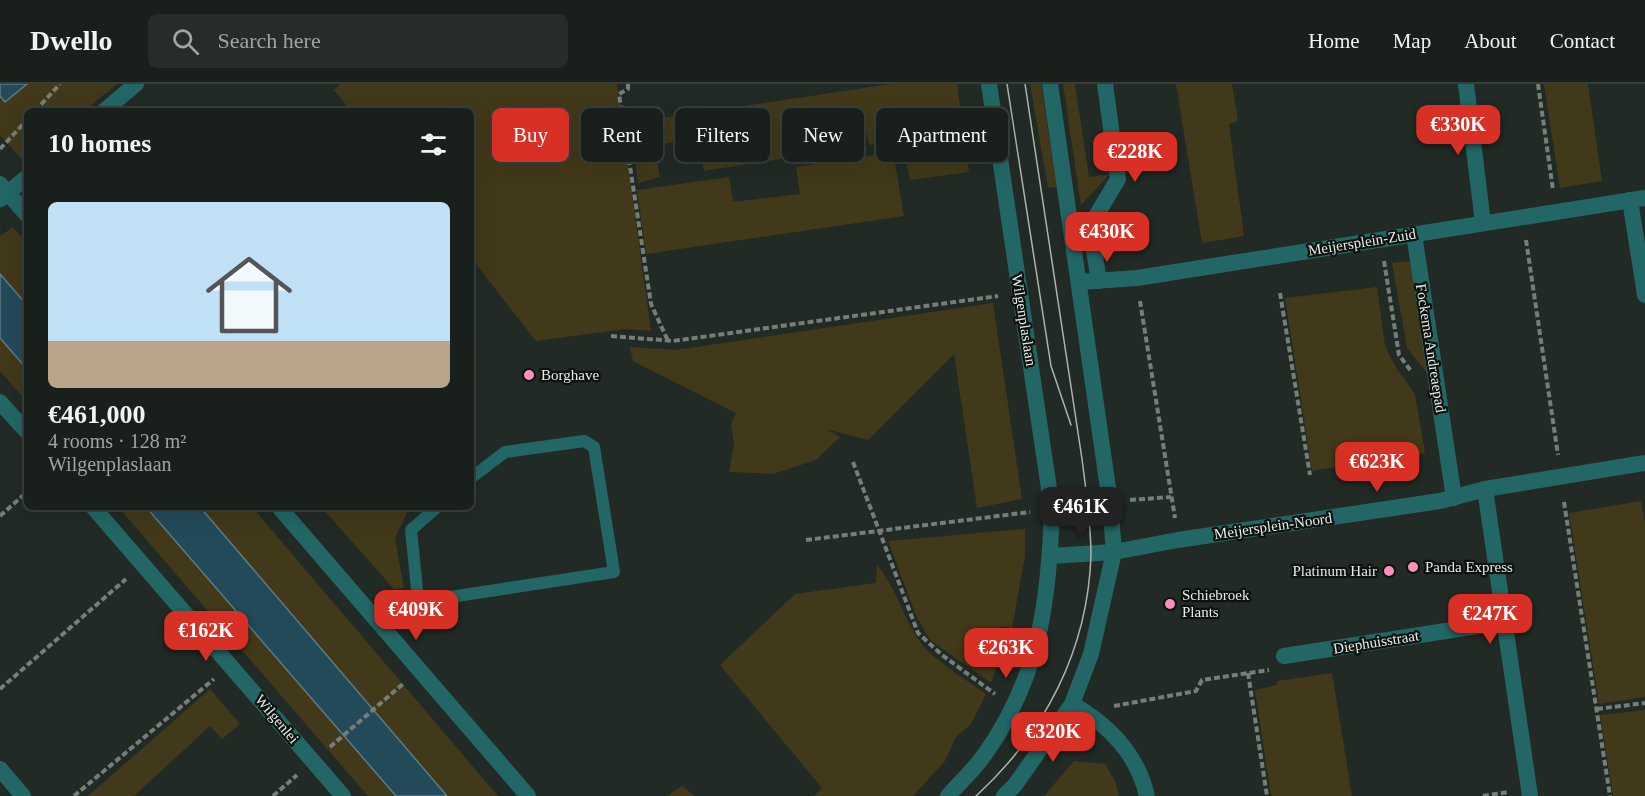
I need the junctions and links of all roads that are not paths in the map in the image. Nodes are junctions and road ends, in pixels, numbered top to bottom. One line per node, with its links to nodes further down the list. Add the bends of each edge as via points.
1 (136, 84): 6 (street)
2 (989, 84): 26 (street, Wilgenplaslaan, via 1052,509)
3 (1050, 84): 14 (street)
4 (1105, 84): 13 (street, via 1118,179 1090,226)
5 (1466, 84): 11 (street)
6 (108, 108)
7 (24, 179): 8 (street)
8 (3, 192): 10 (street)
9 (1637, 199): 11 (street, Meijersplein-Zuid); 15 (street)
10 (24, 212)
11 (1483, 223): 12 (street, Meijersplein-Zuid)
12 (1414, 234): 13 (street, Meijersplein-Zuid); 21 (street, Fockema Andreaepad)
13 (1099, 281): 14 (street, Meijersplein-Zuid)
14 (1079, 282): 25 (street)
15 (1645, 295)
16 (0, 402): 17 (street)
17 (24, 429)
18 (1645, 463): 20 (street, Meijersplein-Noord)
19 (474, 476): 27 (lane, via 505,452 584,441 594,447 614,572)
20 (1485, 489): 21 (street, Meijersplein-Noord); 28 (street)
21 (1454, 498): 25 (street, Meijersplein-Noord)
22 (96, 510): 33 (street, Wilgenlei)
23 (282, 510): 29 (street)
24 (434, 510): 27 (lane, via 411,530)
25 (1114, 552): 26 (street); 31 (street, via 1091,654)
26 (1050, 556): 36 (street, Wilgenplaslaan, via 1038,644 1012,707 985,755)
27 (418, 599): 29 (lane)
28 (1504, 622): 30 (street, Diephuisstraat); 39 (street)
29 (385, 629): 35 (street)
30 (1284, 656)
31 (1072, 704): 37 (street); 38 (street, via 1096,718 1121,741 1140,770)
32 (0, 769): 34 (street)
33 (340, 795)
34 (23, 796)
35 (528, 796)
36 (948, 796)
37 (1004, 796)
38 (1147, 796)
39 (1530, 796)

